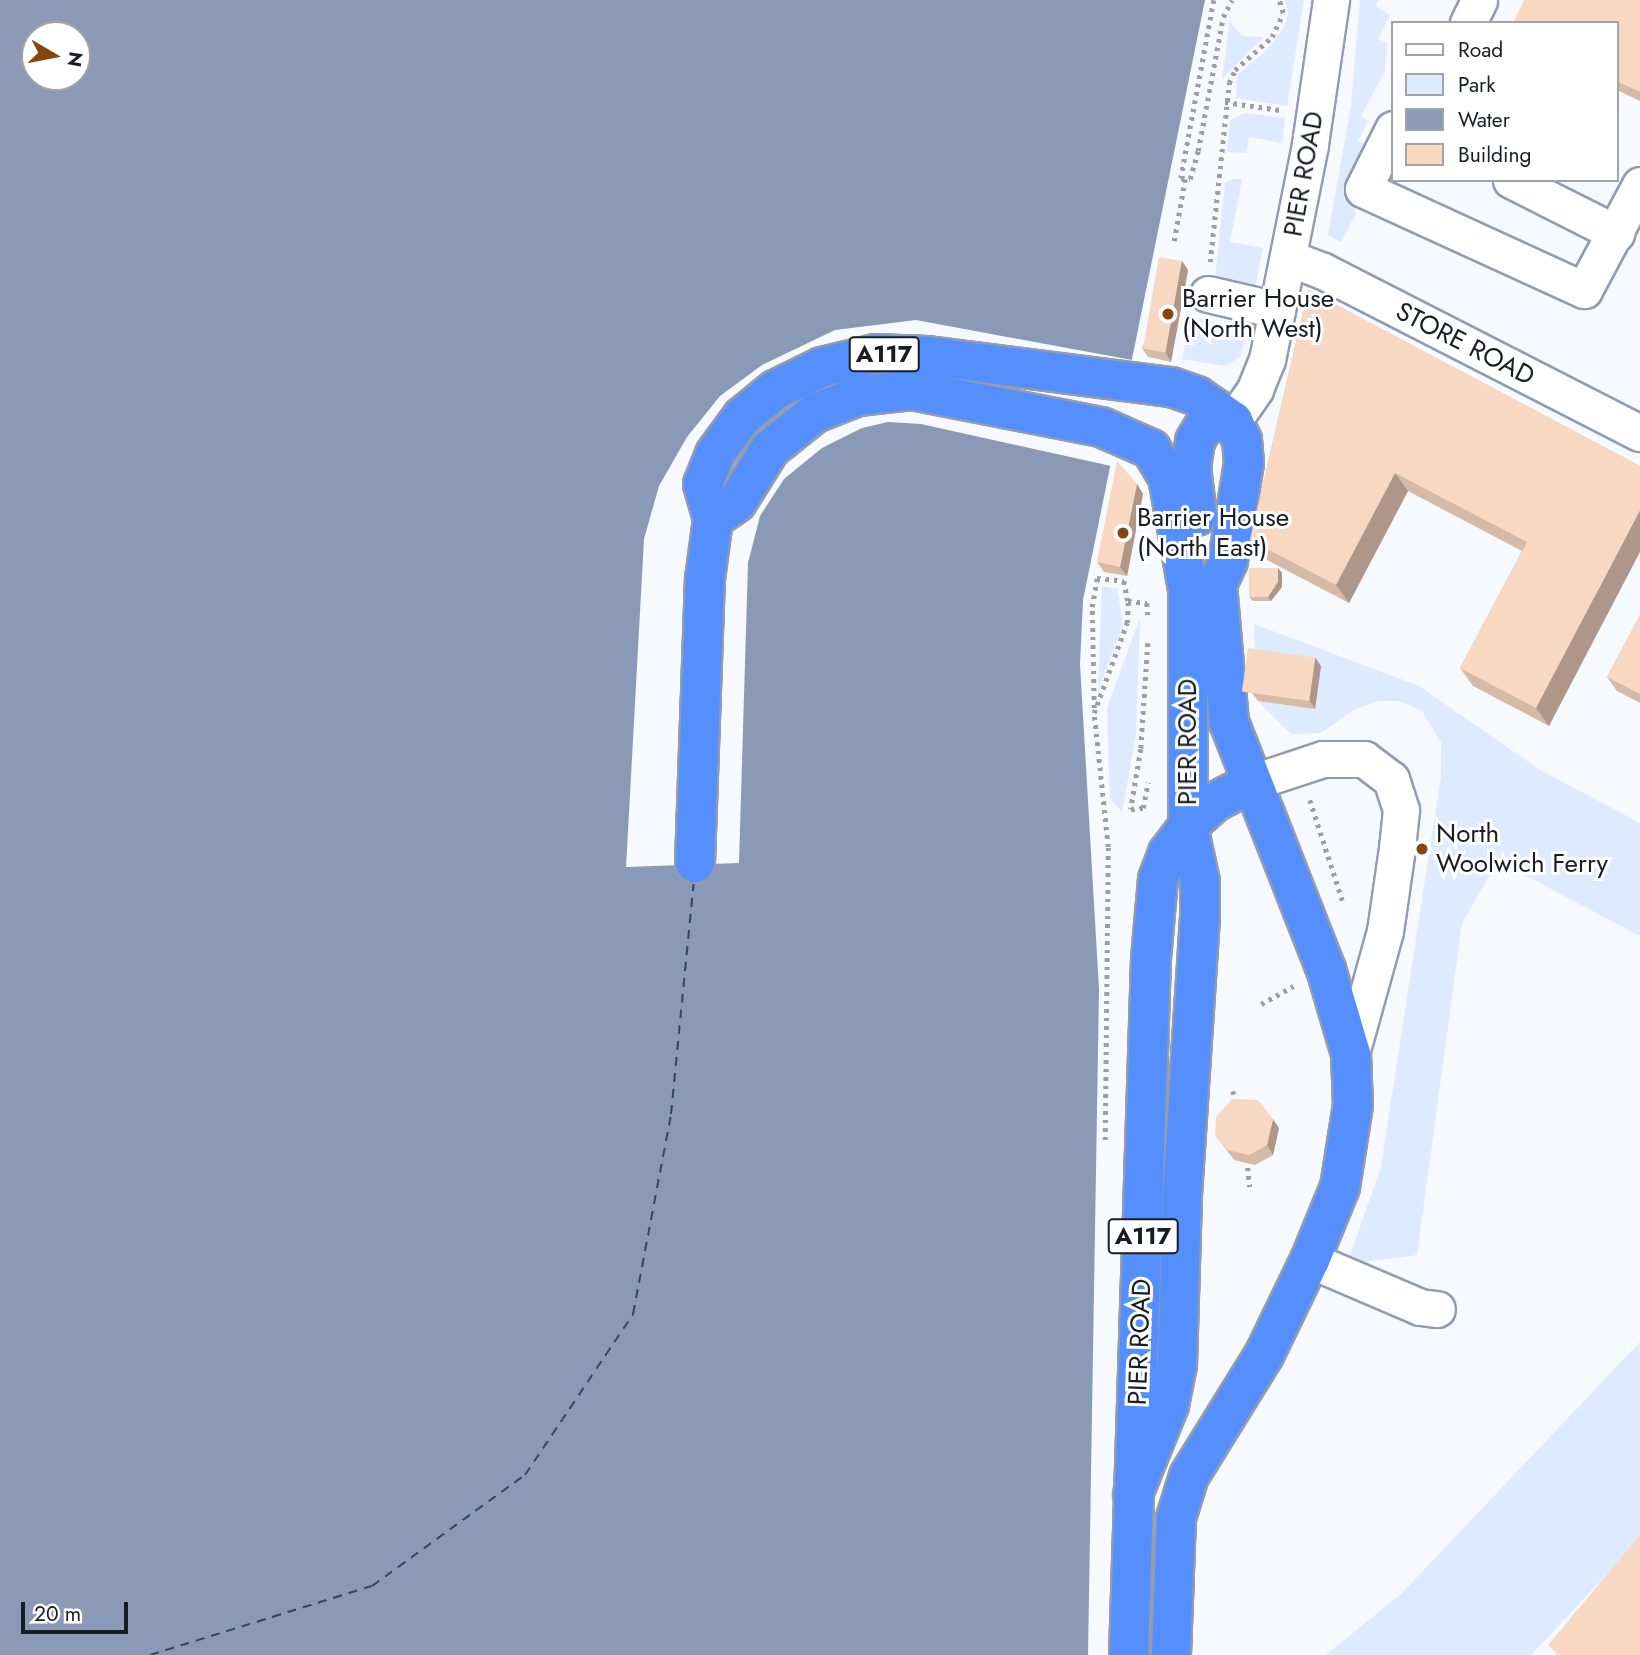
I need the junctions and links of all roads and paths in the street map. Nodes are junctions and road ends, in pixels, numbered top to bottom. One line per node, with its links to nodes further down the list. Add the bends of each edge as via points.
1 (1214, 0): 10 (path, via 1184,150 1181,178)
2 (1232, 0): 10 (path, via 1223,17 1198,151 1189,179)
3 (1279, 0): 7 (path, via 1279,25 1235,70)
4 (1331, 0): 15 (street, PIER ROAD)
5 (1479, 0): 6 (street)
6 (1469, 21)
7 (1225, 102): 8 (path); 16 (path)
8 (1292, 112)
9 (1392, 131): 13 (street, via 1363,189 1584,290)
10 (1185, 179): 14 (path)
11 (1515, 182): 13 (street)
12 (1640, 185): 13 (street)
13 (1616, 233)
14 (1174, 242)
15 (1289, 258): 17 (street, PIER ROAD); 19 (street, STORE ROAD, via 1323,271)
16 (1209, 294): 17 (street)
17 (1278, 310): 18 (street, PIER ROAD, via 1259,379)
18 (1233, 421): 20 (highway, A117, via 1197,396 1155,384 875,354 822,367 775,390 742,417 715,454 703,484); 21 (highway, PIER ROAD, via 1242,440 1244,463 1228,561); 21 (highway, via 1206,423 1195,441 1191,467 1205,559)
19 (1640, 433)
20 (713, 519): 28 (highway, PIER ROAD / A117, via 737,502 770,449 815,413 858,396 912,390 1101,427 1143,444 1168,477 1188,589); 29 (highway, A117, via 704,592)
21 (1217, 586): 24 (highway, PIER ROAD, via 1229,722)
22 (1128, 601): 23 (path, via 1128,624); 23 (path, via 1124,581 1097,578 1092,607); 27 (path, via 1147,603 1141,749 1131,809)
23 (1094, 713): 26 (path)
24 (1250, 783): 28 (highway, via 1216,802); 33 (highway, PIER ROAD, via 1304,907); 33 (street, via 1323,759 1364,759 1391,779 1401,810 1397,848 1385,930)
25 (1308, 792): 30 (path)
26 (1100, 801)
27 (1143, 808)
28 (1188, 826): 40 (highway, PIER ROAD / A117, via 1158,877 1151,959)
29 (695, 863)
30 (1347, 914)
31 (1295, 985): 32 (path)
32 (1261, 1004)
33 (1351, 1054): 38 (highway, PIER ROAD, via 1348,1157)
34 (1233, 1091): 35 (path)
35 (1238, 1108)
36 (1254, 1161): 37 (path, via 1239,1158 1248,1160)
37 (1250, 1187)
38 (1310, 1261): 39 (street, via 1420,1307); 41 (highway, PIER ROAD, via 1264,1355 1189,1476 1176,1518)
39 (1437, 1308)
40 (1129, 1655)
41 (1171, 1655)

